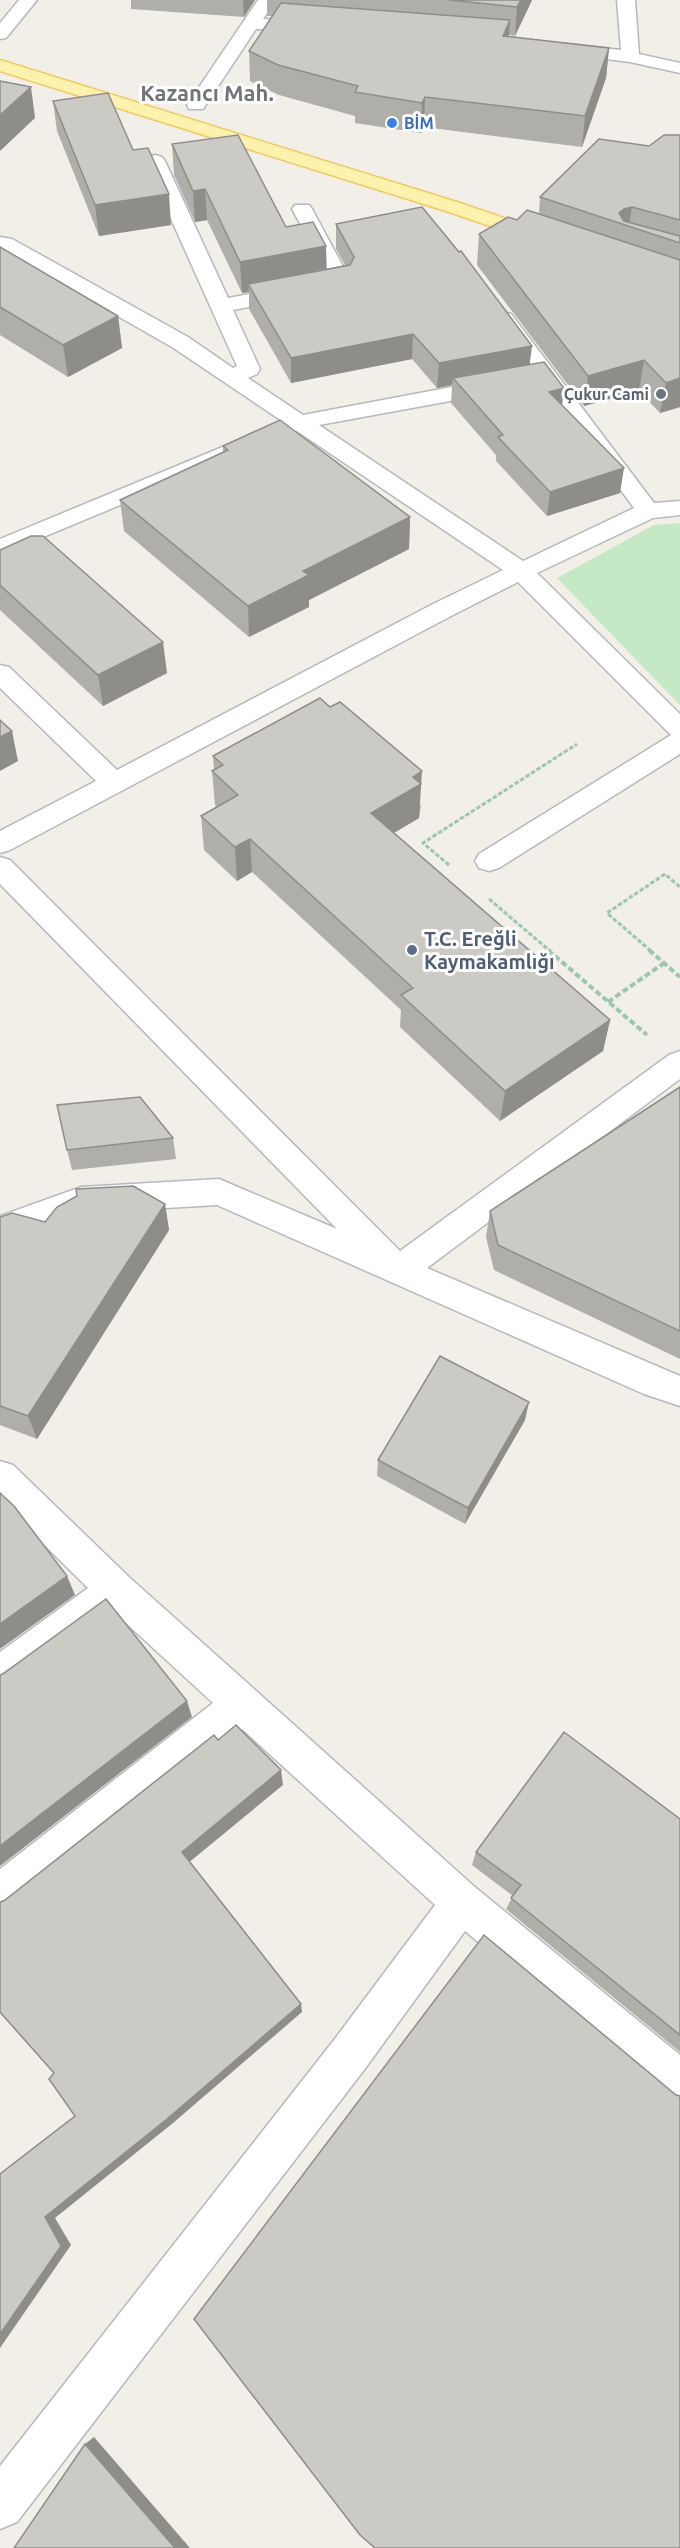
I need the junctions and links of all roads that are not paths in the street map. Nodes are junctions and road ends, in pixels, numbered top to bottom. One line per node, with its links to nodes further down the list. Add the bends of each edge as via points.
1 (28, 0): 6 (street)
2 (267, 0): 4 (street)
3 (626, 0): 8 (street)
4 (251, 23): 5 (street); 12 (street)
5 (332, 28)
6 (4, 40)
7 (550, 47): 8 (street)
8 (630, 57): 10 (street)
9 (0, 65): 19 (main road)
10 (680, 68)
11 (174, 98): 12 (main road)
12 (196, 105): 13 (main road)
13 (218, 112)
14 (353, 156): 17 (main road)
15 (155, 161): 21 (street)
16 (302, 209): 21 (street, via 342,283)
17 (544, 218)
18 (0, 243): 23 (street, via 180,342)
19 (561, 244)
20 (490, 300): 22 (street)
21 (220, 306): 23 (street, via 249,369)
22 (548, 376): 24 (street); 28 (street)
23 (231, 377): 24 (street)
24 (299, 422): 25 (street); 30 (street)
25 (267, 435)
26 (245, 444): 29 (street)
27 (680, 508): 28 (street)
28 (648, 511): 30 (street)
29 (0, 548)
30 (521, 571): 32 (street); 34 (street)
31 (0, 674): 34 (street)
32 (680, 729)
33 (680, 742): 36 (street)
34 (114, 783): 35 (street)
35 (0, 843)
36 (489, 861)
37 (0, 867): 40 (street)
38 (680, 1063): 40 (street)
39 (0, 1230): 40 (street, via 81,1200 219,1192)
40 (399, 1270): 41 (street)
41 (680, 1391)
42 (0, 1477): 43 (street)
43 (116, 1590): 44 (street); 45 (street)
44 (0, 1675)
45 (243, 1704): 46 (street); 47 (street)
46 (0, 1896)
47 (462, 1902): 48 (street); 49 (street, via 349,2055)
48 (680, 2083)
49 (0, 2505)

